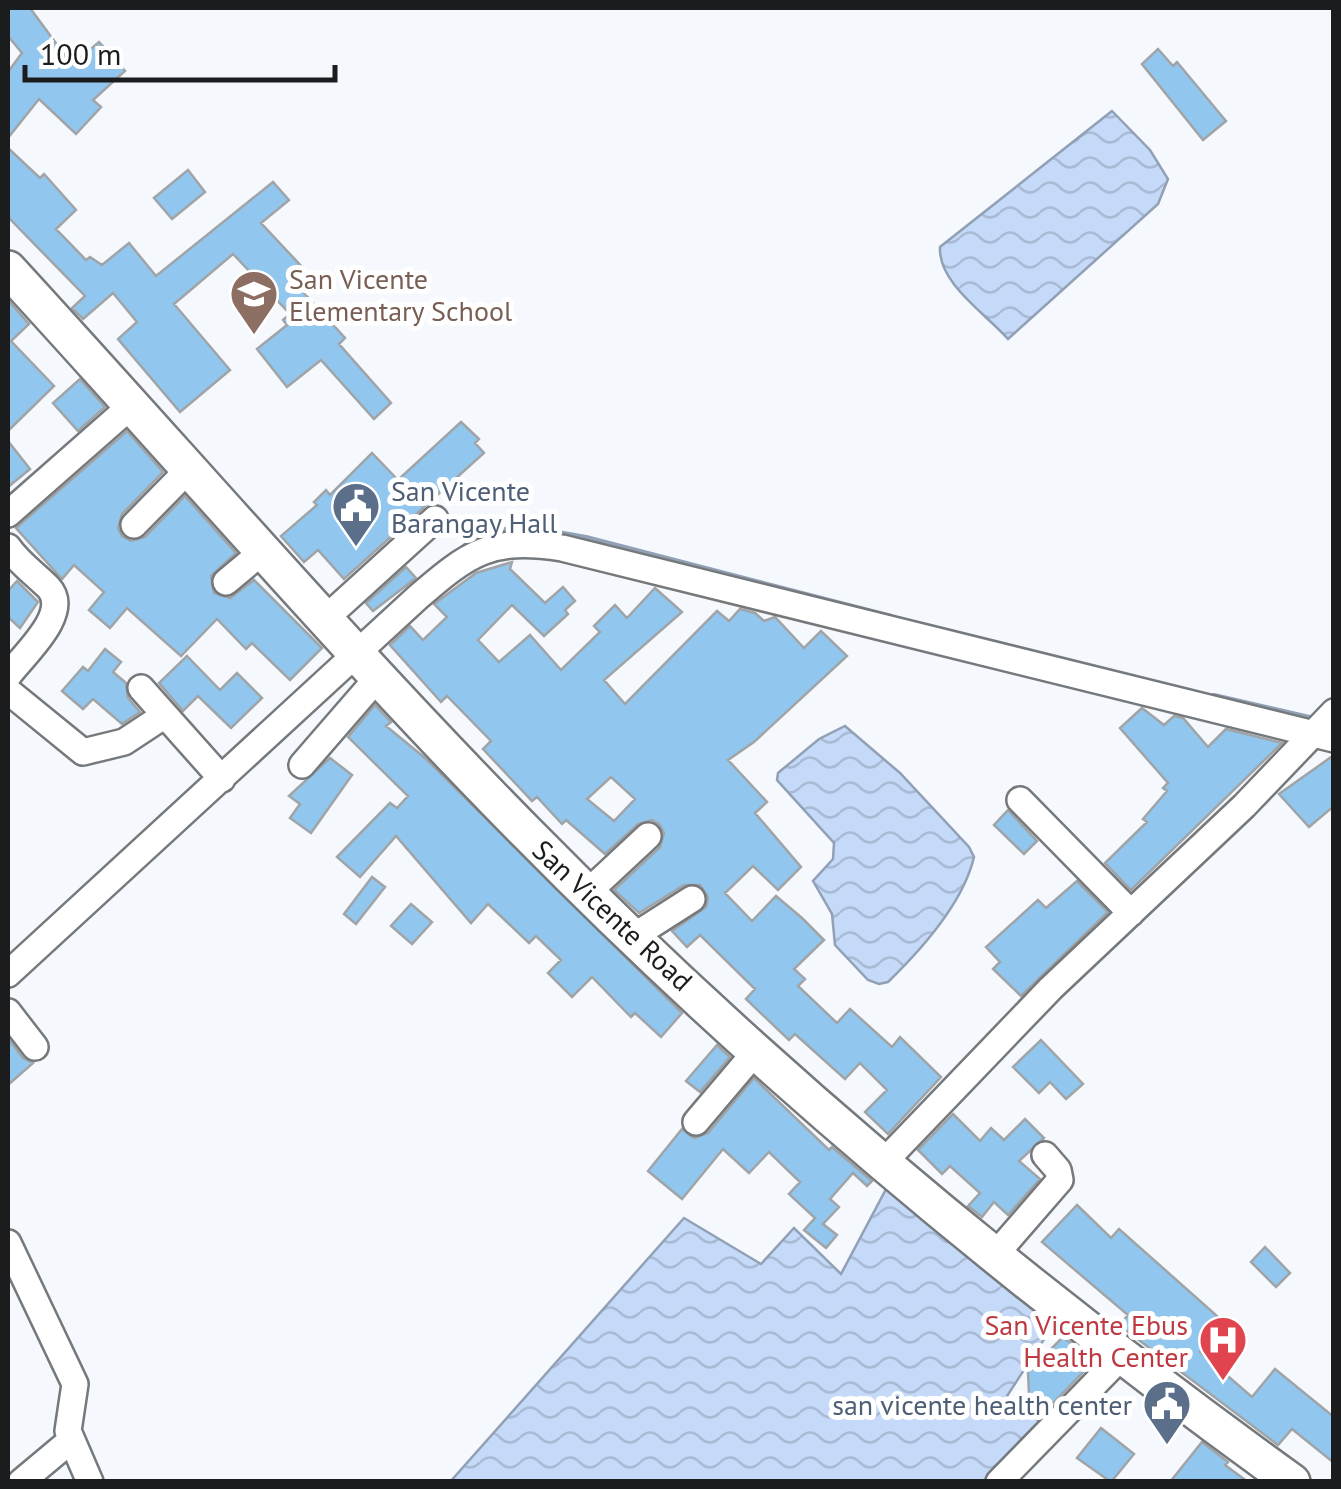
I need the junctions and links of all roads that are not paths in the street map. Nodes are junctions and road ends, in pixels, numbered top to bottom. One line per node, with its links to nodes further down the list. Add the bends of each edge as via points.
1 (8, 269): 2 (street, San Vicente Road)
2 (132, 405): 3 (street, San Vicente Road); 4 (street)
3 (189, 469): 6 (street); 8 (street, San Vicente Road)
4 (8, 514)
5 (435, 519): 10 (street)
6 (134, 525)
7 (8, 547): 11 (street, via 54,596 53,617)
8 (263, 550): 9 (street); 10 (street, San Vicente Road)
9 (226, 582)
10 (326, 618): 12 (street, San Vicente Road)
11 (18, 643): 13 (street)
12 (370, 664): 18 (street, via 464,558 492,546 536,544); 19 (street); 20 (street); 23 (street, San Vicente Road)
13 (8, 676)
14 (141, 688): 17 (street)
15 (8, 691): 17 (street, via 83,752 124,742)
16 (1334, 712): 18 (street)
17 (165, 715): 20 (street)
18 (1325, 737): 25 (street)
19 (302, 765)
20 (222, 779): 27 (street)
21 (1020, 800): 25 (street)
22 (648, 836): 23 (street)
23 (588, 892): 26 (street, San Vicente Road)
24 (692, 899): 26 (street)
25 (1130, 912): 33 (street)
26 (634, 936): 30 (street, San Vicente Road)
27 (8, 974)
28 (8, 1012): 29 (street)
29 (35, 1047)
30 (757, 1050): 31 (street); 33 (street, San Vicente Road)
31 (696, 1122)
32 (1044, 1154): 35 (street, via 1060,1180)
33 (882, 1164): 35 (street, San Vicente Road)
34 (8, 1243): 37 (street, via 75,1384)
35 (995, 1255): 36 (street, San Vicente Road)
36 (1120, 1358): 40 (street); 41 (street, San Vicente Road)
37 (70, 1440): 38 (street); 39 (street)
38 (21, 1482)
39 (90, 1482)
40 (1000, 1482)
41 (1292, 1482)

